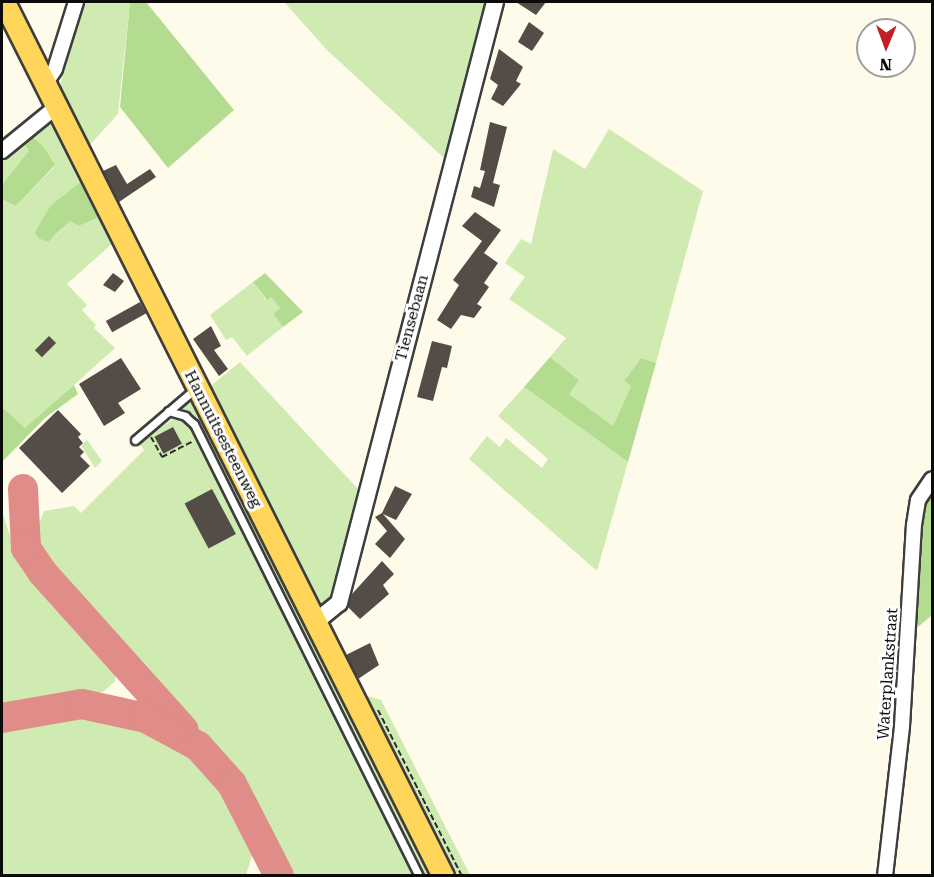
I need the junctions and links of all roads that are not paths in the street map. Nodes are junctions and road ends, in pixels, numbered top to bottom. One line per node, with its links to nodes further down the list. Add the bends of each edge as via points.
1 (4, 2): 4 (main road, Hannuitsesteenweg)
2 (76, 2): 4 (street, via 55,69)
3 (495, 2): 11 (street, Tiensebaan, via 339,603)
4 (45, 84): 5 (main road, Hannuitsesteenweg)
5 (56, 106): 6 (street); 7 (main road, Hannuitsesteenweg)
6 (2, 152)
7 (197, 387): 8 (lane); 11 (main road, Hannuitsesteenweg)
8 (168, 411): 9 (lane); 12 (lane, via 184,416 200,437)
9 (135, 440)
10 (933, 478): 14 (street, Waterplankstraat, via 918,501 914,525 902,726)
11 (314, 623): 13 (main road, Hannuitsesteenweg)
12 (419, 876)
13 (443, 876)
14 (885, 876)

